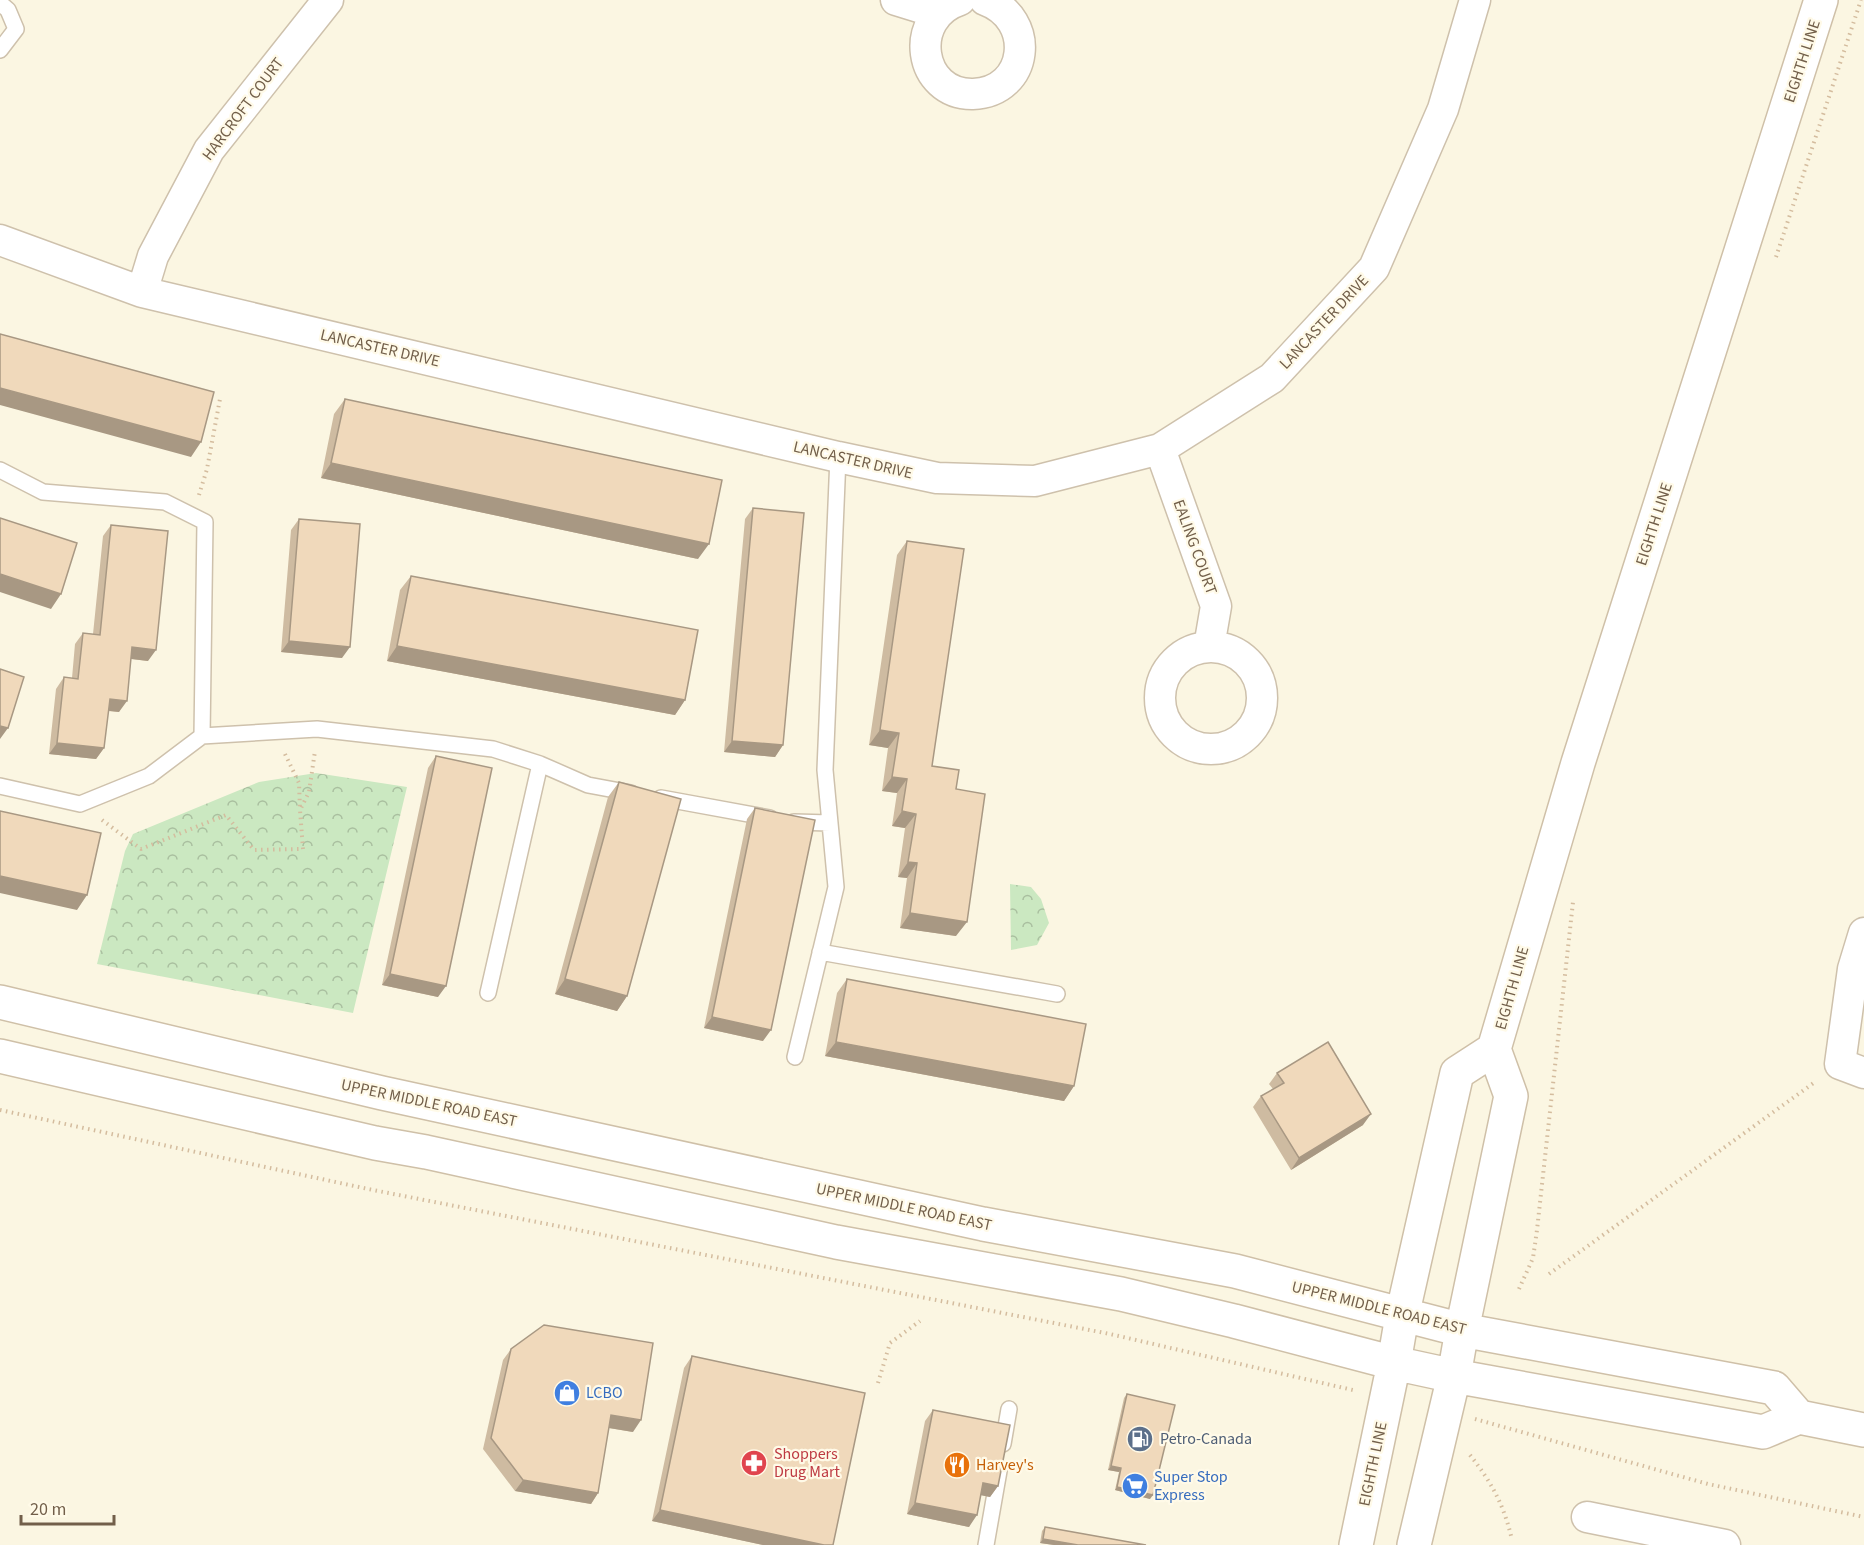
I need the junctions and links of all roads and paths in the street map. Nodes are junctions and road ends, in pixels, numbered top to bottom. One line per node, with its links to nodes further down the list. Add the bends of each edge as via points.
1 (328, 0): 12 (street, HARCROFT COURT, via 209,150 153,256)
2 (896, 0): 8 (street)
3 (985, 0): 8 (street, via 1009,15 1021,45 1011,75 985,93 954,91 932,71 925,56 929,26)
4 (1475, 0): 14 (street, LANCASTER DRIVE, via 1443,109 1374,268 1272,378)
5 (1821, 0): 33 (main road, EIGHTH LINE, via 1578,763)
6 (1862, 0): 11 (path)
7 (0, 3): 9 (lane, via 8,10 16,29)
8 (949, 6)
9 (0, 50)
10 (0, 240): 12 (street, LANCASTER DRIVE)
11 (1775, 260)
12 (142, 292): 15 (street, LANCASTER DRIVE)
13 (220, 399): 17 (path, via 207,469)
14 (1160, 449): 15 (street, LANCASTER DRIVE, via 1035,481 937,478); 18 (street, EALING COURT, via 1216,606)
15 (838, 457): 26 (lane, via 825,770)
16 (0, 470): 17 (lane, via 43,492 165,502)
17 (192, 516): 21 (lane, via 205,522)
18 (1209, 647)
19 (317, 729): 20 (lane); 22 (lane, via 493,748); 25 (path, via 309,792)
20 (274, 732): 21 (lane); 25 (path, via 299,783)
21 (202, 736): 24 (lane, via 149,776)
22 (540, 764): 26 (lane, via 588,785 795,822); 30 (lane)
23 (0, 786): 24 (lane)
24 (80, 804): 25 (path, via 141,849 226,815 254,850 303,849)
25 (300, 810)
26 (830, 823): 29 (lane, via 836,887)
27 (1573, 899): 39 (path, via 1537,1230 1533,1258)
28 (1864, 933): 36 (street, via 1853,969)
29 (820, 952): 31 (lane); 35 (lane)
30 (488, 993)
31 (1057, 994)
32 (0, 1002): 40 (main road, UPPER MIDDLE ROAD EAST, via 382,1093 960,1219 1235,1271)
33 (1494, 1049): 40 (main road, EIGHTH LINE, via 1457,1073); 42 (main road, EIGHTH LINE, via 1511,1096)
34 (0, 1056): 43 (main road, via 375,1143 836,1242 1121,1294)
35 (795, 1057)
36 (1852, 1068): 38 (path)
37 (0, 1110): 46 (path, via 368,1188 1110,1334)
38 (1549, 1274)
39 (1520, 1289)
40 (1402, 1316): 42 (main road, UPPER MIDDLE ROAD EAST); 43 (main road, EIGHTH LINE)
41 (920, 1321): 45 (path, via 890,1343)
42 (1462, 1330): 44 (main road, EIGHTH LINE); 49 (main road, UPPER MIDDLE ROAD EAST, via 1774,1389)
43 (1394, 1363): 44 (main road); 46 (main road, EIGHTH LINE)
44 (1454, 1376): 48 (main road, EIGHTH LINE); 49 (main road, via 1763,1432)
45 (878, 1383)
46 (1387, 1398): 56 (main road, EIGHTH LINE)
47 (1009, 1409): 55 (lane)
48 (1446, 1412): 53 (path, via 1708,1484); 57 (main road, EIGHTH LINE)
49 (1799, 1417): 50 (main road)
50 (1864, 1430)
51 (1470, 1455): 54 (path, via 1498,1496)
52 (1587, 1517): 58 (street)
53 (1864, 1517)
54 (1512, 1540)
55 (986, 1545)
56 (1356, 1545)
57 (1414, 1545)
58 (1725, 1545)

